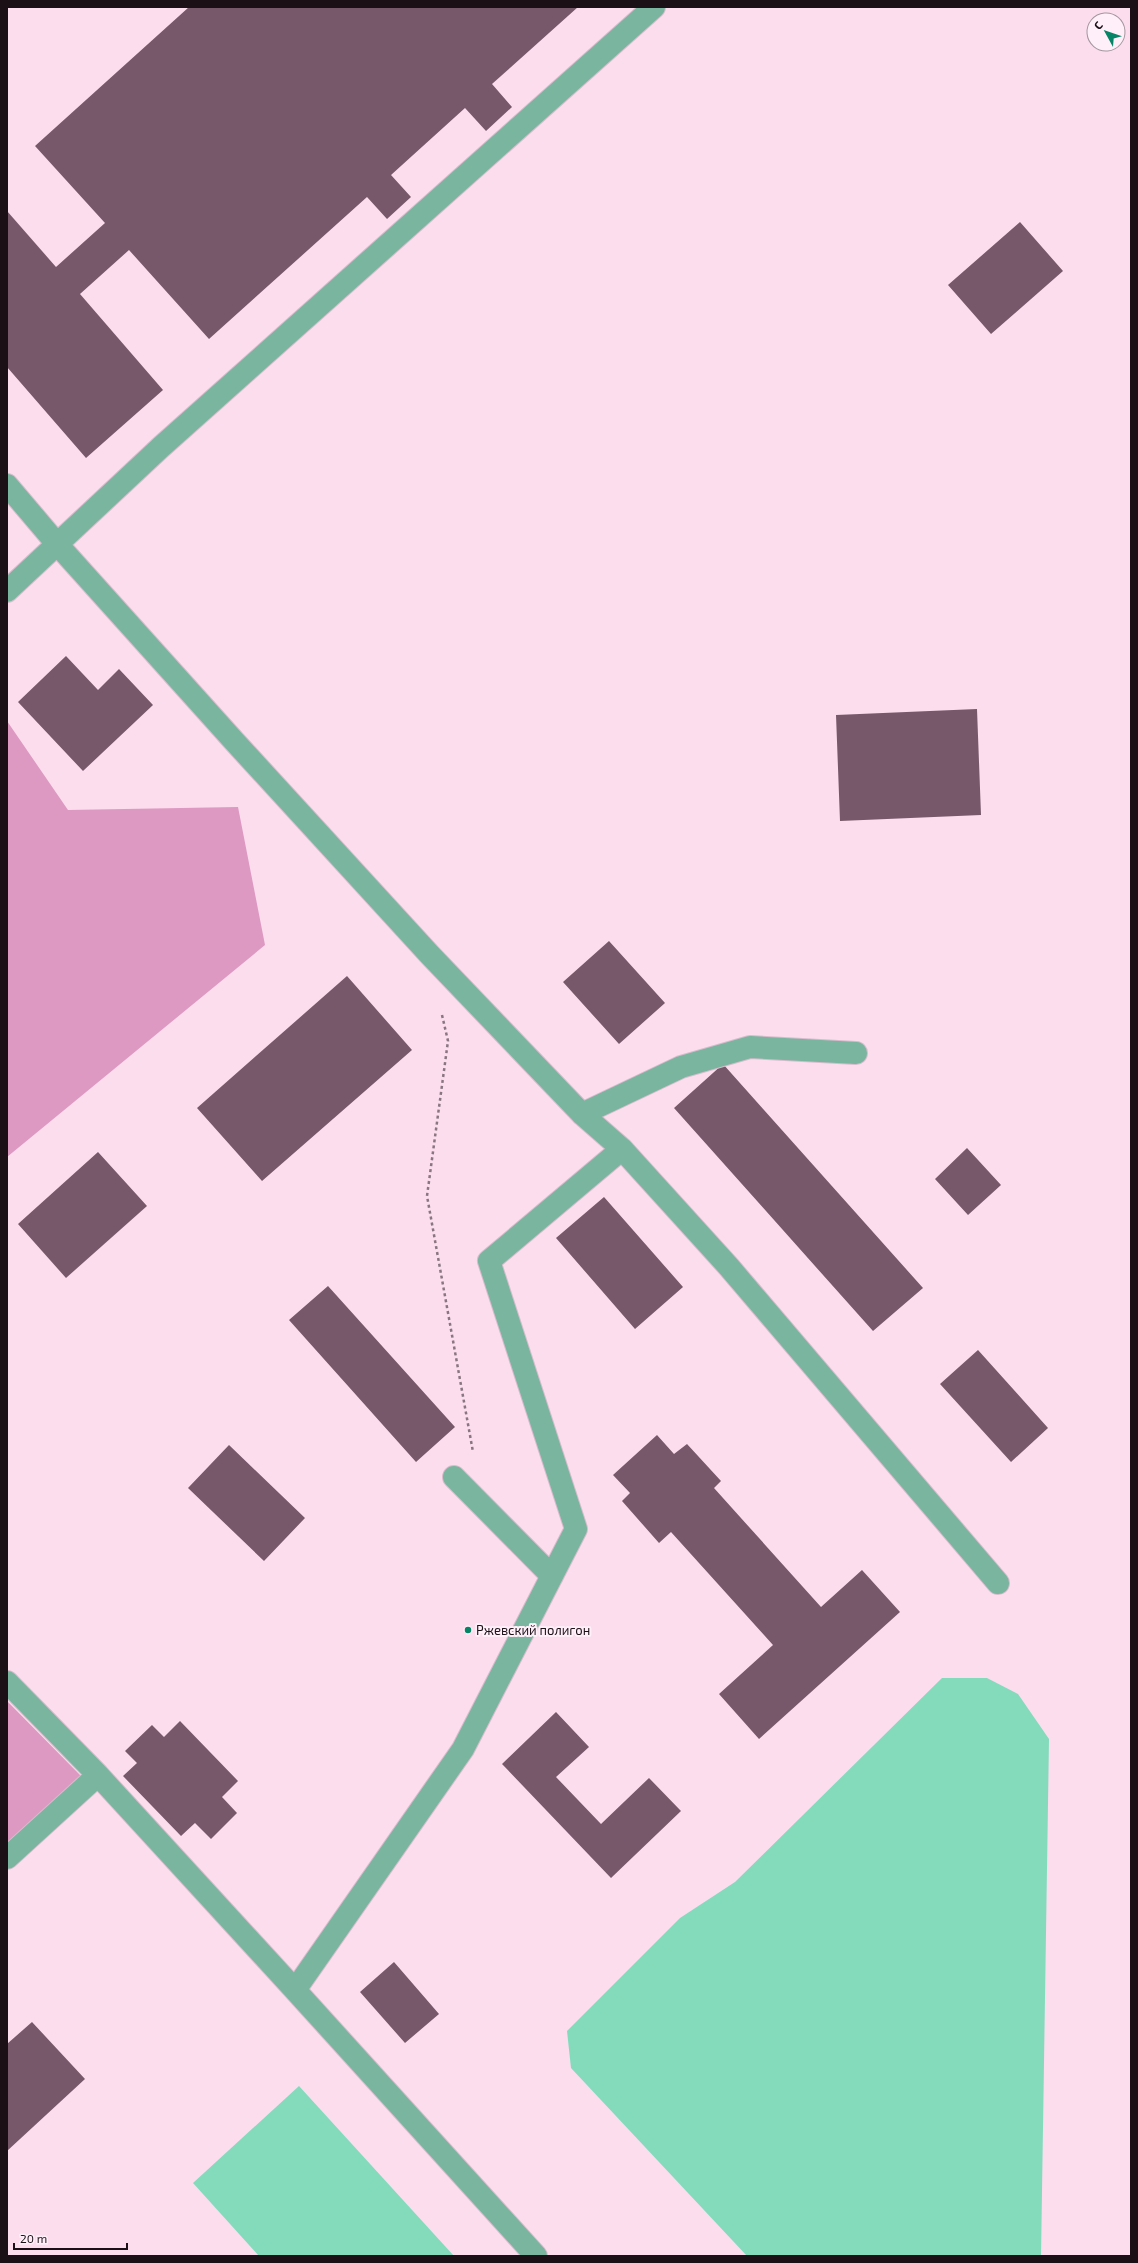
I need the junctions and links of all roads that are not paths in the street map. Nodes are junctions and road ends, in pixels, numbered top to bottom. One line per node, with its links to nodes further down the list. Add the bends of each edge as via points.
1 (654, 7): 3 (lane, via 161,447)
2 (7, 485): 3 (lane)
3 (57, 544): 4 (lane); 6 (lane, via 430,955)
4 (7, 591)
5 (856, 1053): 6 (lane, via 750,1047 681,1067)
6 (582, 1114): 7 (lane)
7 (622, 1149): 9 (lane, via 489,1261 576,1529); 10 (lane, via 729,1267)
8 (454, 1477): 9 (lane)
9 (552, 1576): 14 (lane, via 463,1749)
10 (998, 1583)
11 (7, 1682): 12 (lane)
12 (98, 1775): 13 (lane); 14 (lane)
13 (7, 1858)
14 (295, 1990): 15 (lane)
15 (536, 2256)

